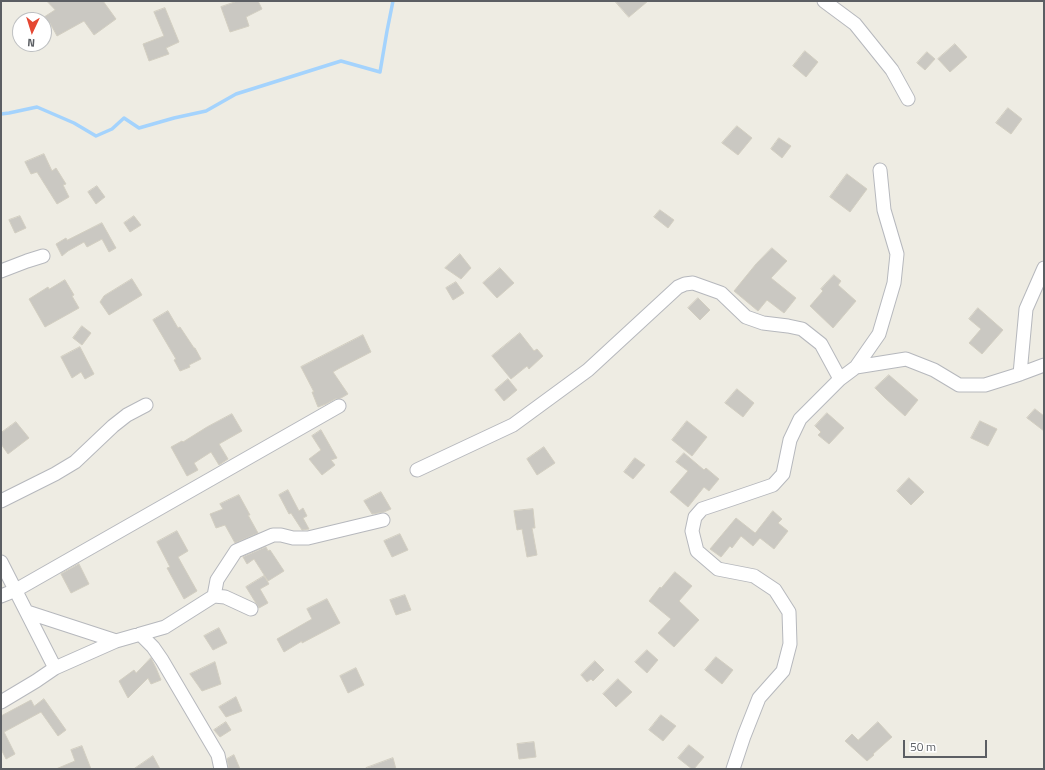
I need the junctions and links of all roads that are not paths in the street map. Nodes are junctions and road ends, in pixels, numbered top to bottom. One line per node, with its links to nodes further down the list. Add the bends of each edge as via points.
1 (824, 1): 2 (street, via 855,24 892,70)
2 (908, 99)
3 (880, 170): 8 (street, via 884,210 897,254 894,283 879,334)
4 (43, 256): 6 (street)
5 (1044, 268): 9 (street, via 1026,309)
6 (1, 271)
7 (1044, 365): 9 (street)
8 (856, 367): 9 (street, via 906,359 934,370 958,385 985,386); 10 (street)
9 (1020, 374)
10 (840, 379): 13 (street, via 821,344 802,329 763,324 746,317 721,293 693,283 685,284 678,287 588,370 513,425); 27 (street, via 800,419 790,440 783,474 774,485 702,509 695,517 692,531 697,551 718,569 754,576 770,586 789,612 790,644 783,671 759,698)
11 (146, 405): 14 (street, via 113,426 75,462)
12 (340, 406): 17 (street)
13 (417, 470)
14 (1, 501)
15 (383, 520): 19 (street, via 308,538 273,535 236,551 217,580)
16 (1, 562): 17 (street)
17 (16, 590): 18 (street); 21 (street)
18 (1, 596)
19 (214, 596): 20 (street, via 225,597); 22 (street, via 165,627)
20 (251, 609)
21 (27, 612): 23 (street); 24 (street)
22 (140, 634): 23 (street); 26 (street, via 162,660 218,755)
23 (116, 641): 24 (street)
24 (55, 668): 25 (street)
25 (1, 702)
26 (222, 769)
27 (733, 769)

